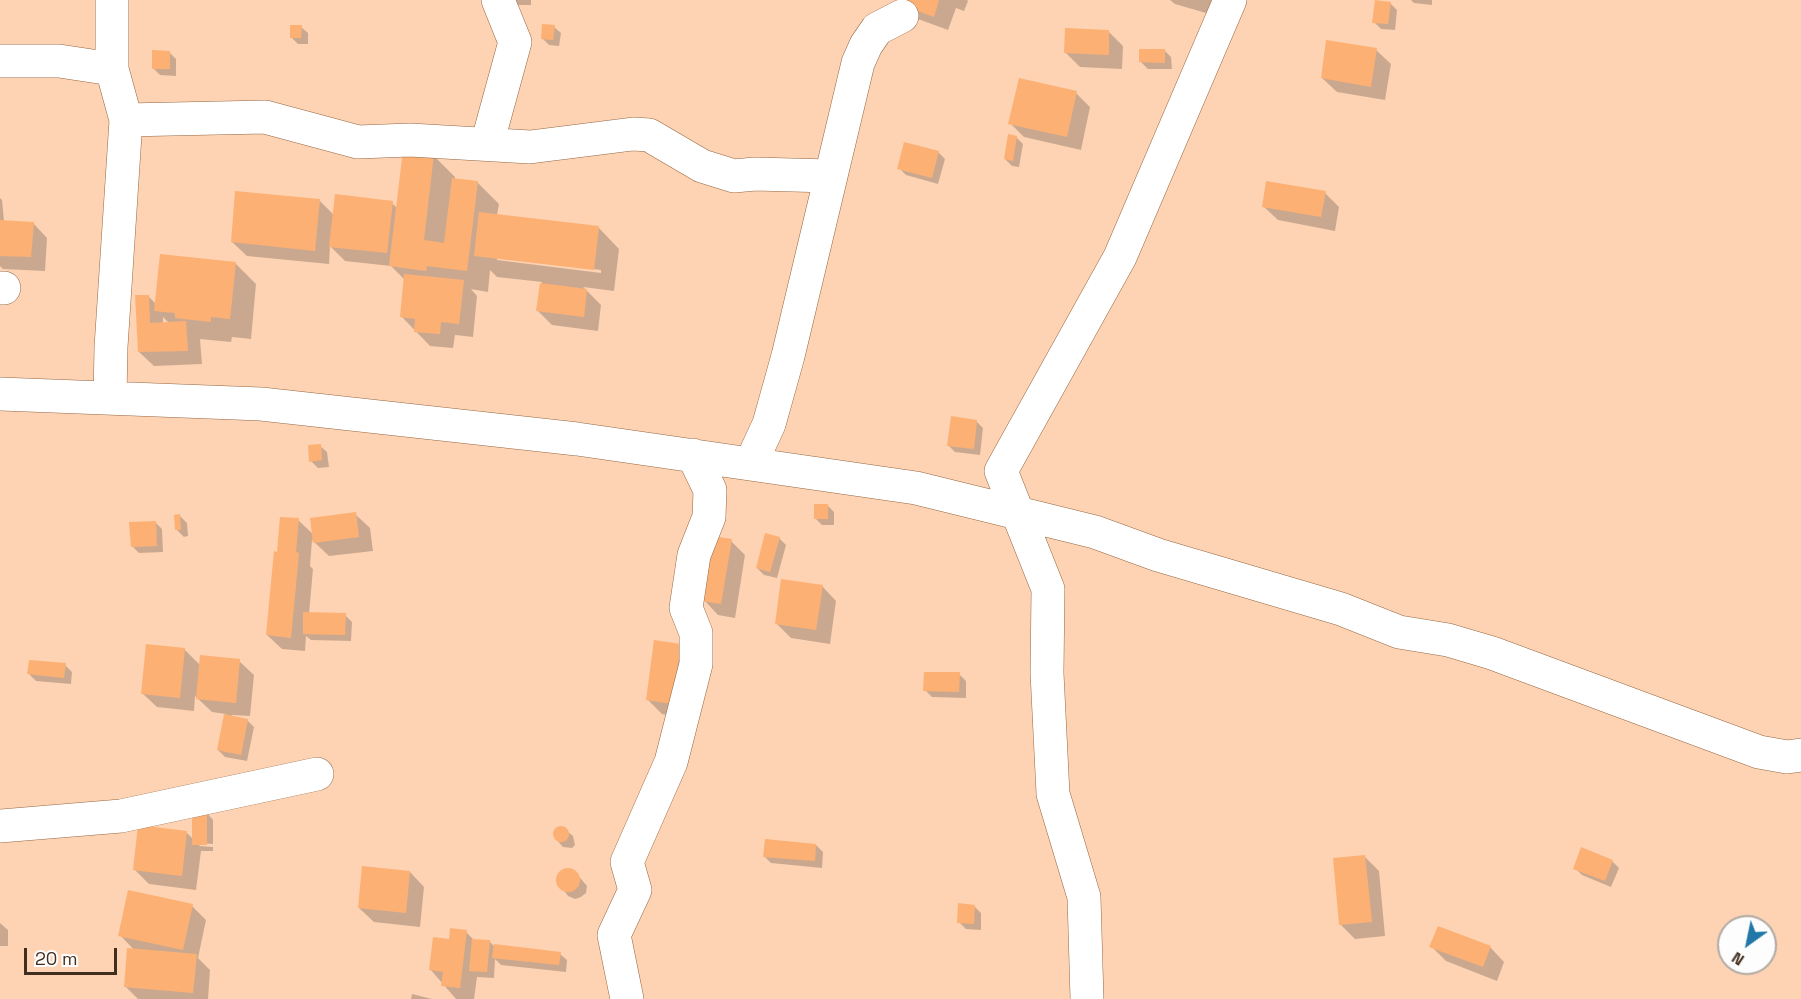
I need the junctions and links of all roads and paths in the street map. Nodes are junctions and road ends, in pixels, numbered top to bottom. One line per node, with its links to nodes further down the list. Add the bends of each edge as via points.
1 (112, 0): 6 (street)
2 (498, 0): 8 (street, via 514,42)
3 (1230, 0): 14 (street, via 1119,258 1001,471)
4 (902, 16): 9 (street, via 877,29 866,45)
5 (0, 61): 6 (street, via 59,61)
6 (112, 69): 7 (street)
7 (126, 120): 8 (street, via 265,117 358,142); 11 (street)
8 (488, 144): 9 (street, via 530,147 649,135 702,166 734,176)
9 (830, 176): 13 (street, via 788,356 769,424)
10 (0, 394): 11 (street)
11 (110, 397): 12 (street, via 261,404)
12 (693, 455): 13 (street); 18 (street, via 710,490 709,517 694,555 686,608 696,633 696,664 671,762 627,862 635,890 614,936)
13 (751, 463): 14 (street, via 916,488)
14 (1019, 512): 15 (street, via 1341,609 1399,632 1492,653 1759,752); 19 (street, via 1048,589 1047,673 1053,794 1084,897)
15 (1801, 755)
16 (317, 774): 17 (street, via 121,816)
17 (0, 826)
18 (627, 999)
19 (1087, 999)

